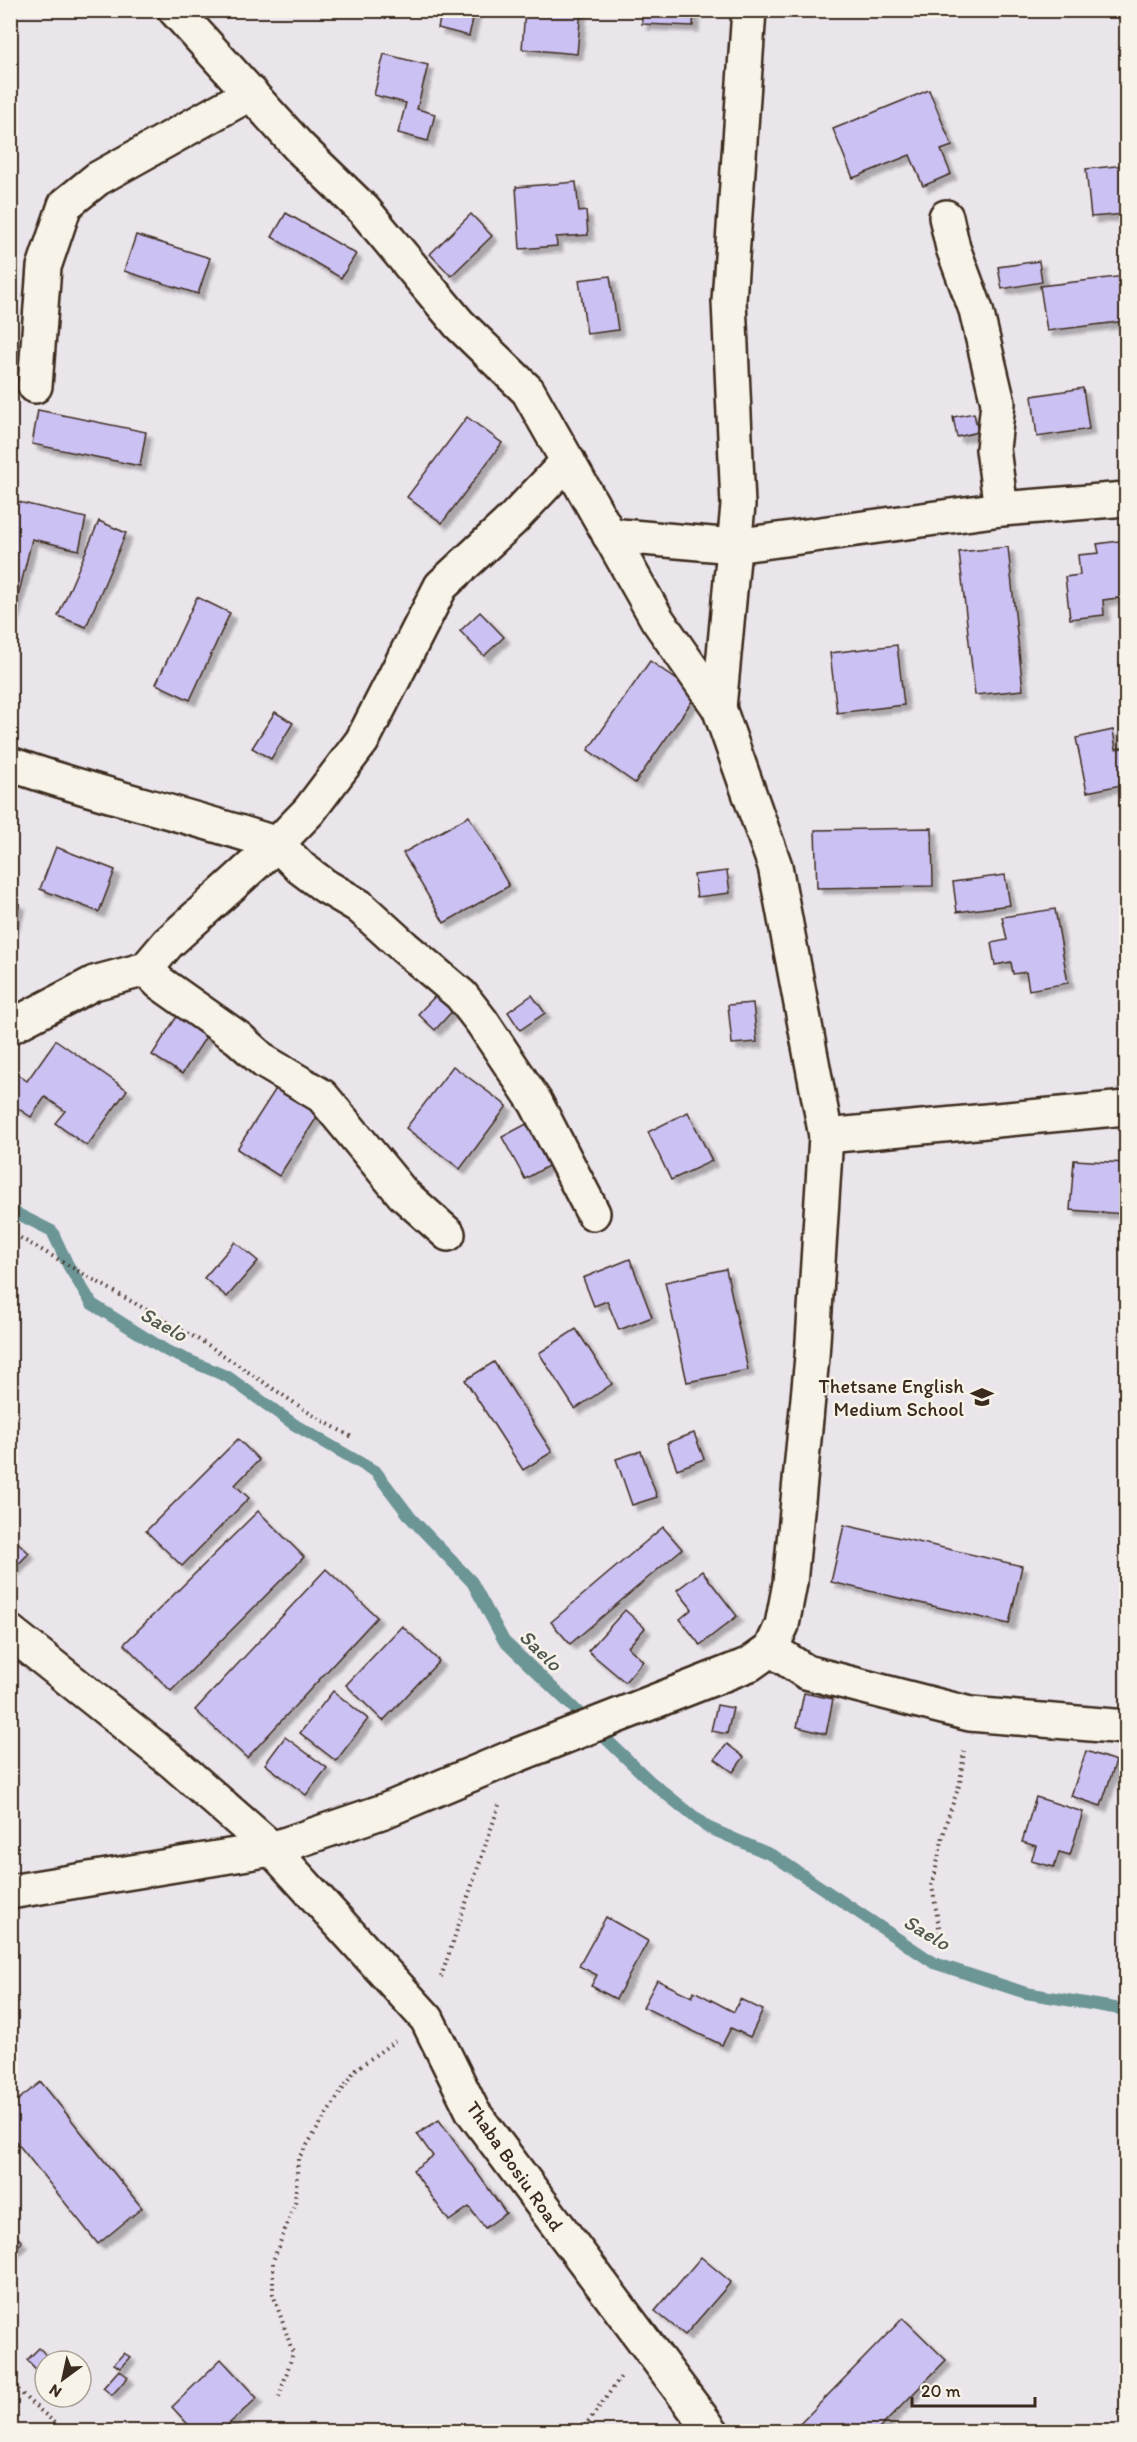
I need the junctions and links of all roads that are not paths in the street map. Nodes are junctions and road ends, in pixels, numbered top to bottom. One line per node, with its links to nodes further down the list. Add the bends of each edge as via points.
1 (175, 10): 3 (street)
2 (749, 10): 10 (street, via 729,301 738,505)
3 (251, 93): 5 (street, via 97,179 65,205 44,267); 6 (street, via 364,210 459,324 528,391)
4 (946, 217): 8 (street, via 976,310 998,403 993,449)
5 (35, 386)
6 (568, 461): 9 (street); 13 (street, via 441,586 363,741 309,811)
7 (1126, 499): 8 (street)
8 (1001, 509): 10 (street)
9 (609, 535): 10 (street); 11 (street, via 657,619)
10 (734, 546): 11 (street)
11 (719, 708): 17 (street, via 776,866)
12 (10, 764): 13 (street, via 71,786 181,813)
13 (277, 844): 14 (street, via 168,943); 18 (street, via 301,868 359,906 461,995 536,1103)
14 (146, 969): 15 (street, via 94,983); 19 (street, via 266,1062 322,1096 403,1194)
15 (10, 1028)
16 (1126, 1108): 17 (street)
17 (826, 1136): 21 (street, via 812,1357 790,1583 782,1625)
18 (593, 1213)
19 (448, 1234)
20 (10, 1632): 23 (street, Thaba Bosiu Road, via 173,1762)
21 (771, 1648): 22 (street, via 806,1672 969,1714); 23 (street, via 750,1664 384,1811)
22 (1126, 1727)
23 (272, 1849): 24 (street); 25 (street, Thaba Bosiu Road, via 427,2019 473,2112)
24 (10, 1892)
25 (712, 2432)

